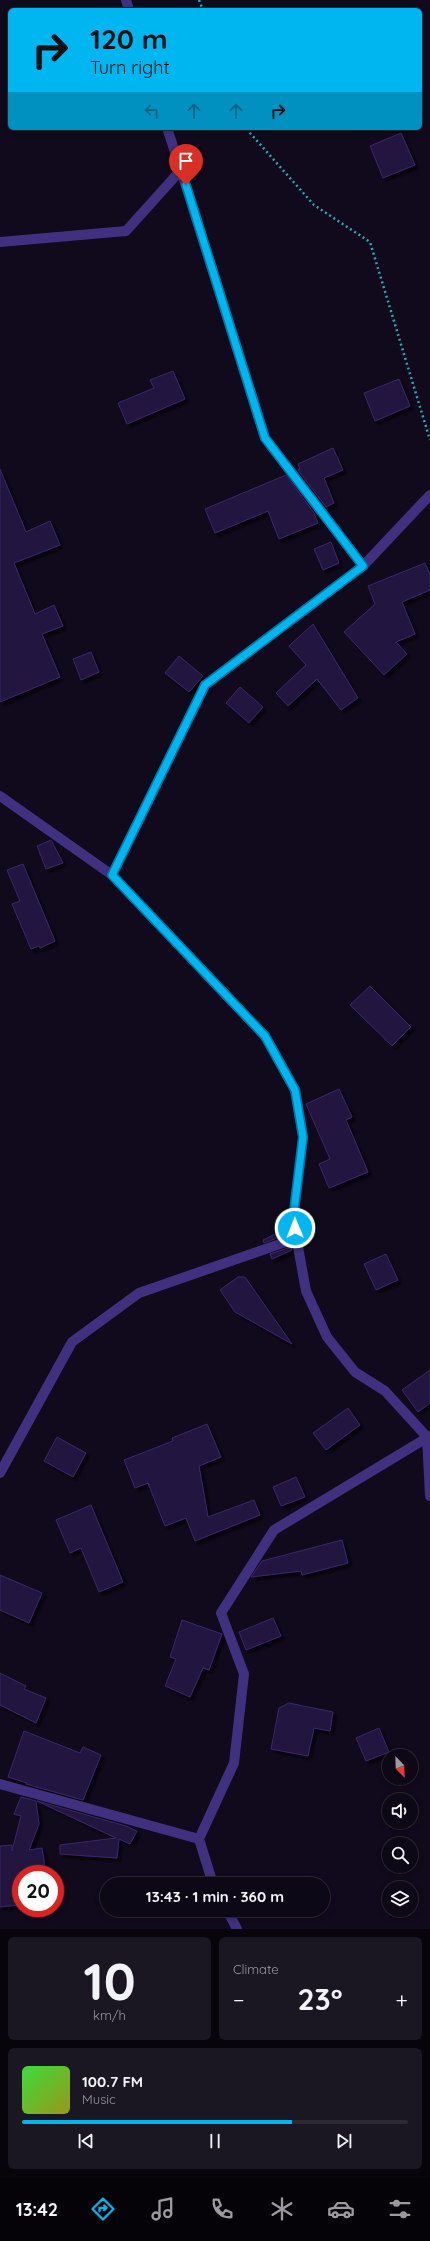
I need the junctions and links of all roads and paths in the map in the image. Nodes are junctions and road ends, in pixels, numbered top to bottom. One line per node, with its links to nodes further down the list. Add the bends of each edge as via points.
1 (168, 130): 3 (street)
2 (249, 130): 5 (path, via 314,205 370,242)
3 (181, 170): 4 (street, via 126,231); 7 (street, via 265,438)
4 (0, 242)
5 (430, 440)
6 (430, 496): 7 (street)
7 (363, 566): 9 (street, via 205,685)
8 (0, 796): 9 (street)
9 (112, 875): 10 (street, via 265,1036 295,1090 303,1137 293,1219)
10 (297, 1238): 11 (street, via 306,1291 327,1337 355,1372 385,1391); 12 (street, via 139,1292 72,1342)
11 (428, 1436): 13 (street); 15 (street, via 274,1530 221,1613 244,1674 234,1763)
12 (0, 1473)
13 (430, 1496)
14 (0, 1784): 15 (street)
15 (199, 1839): 16 (street)
16 (210, 1877)
17 (231, 1917): 18 (street)
18 (237, 1929)

